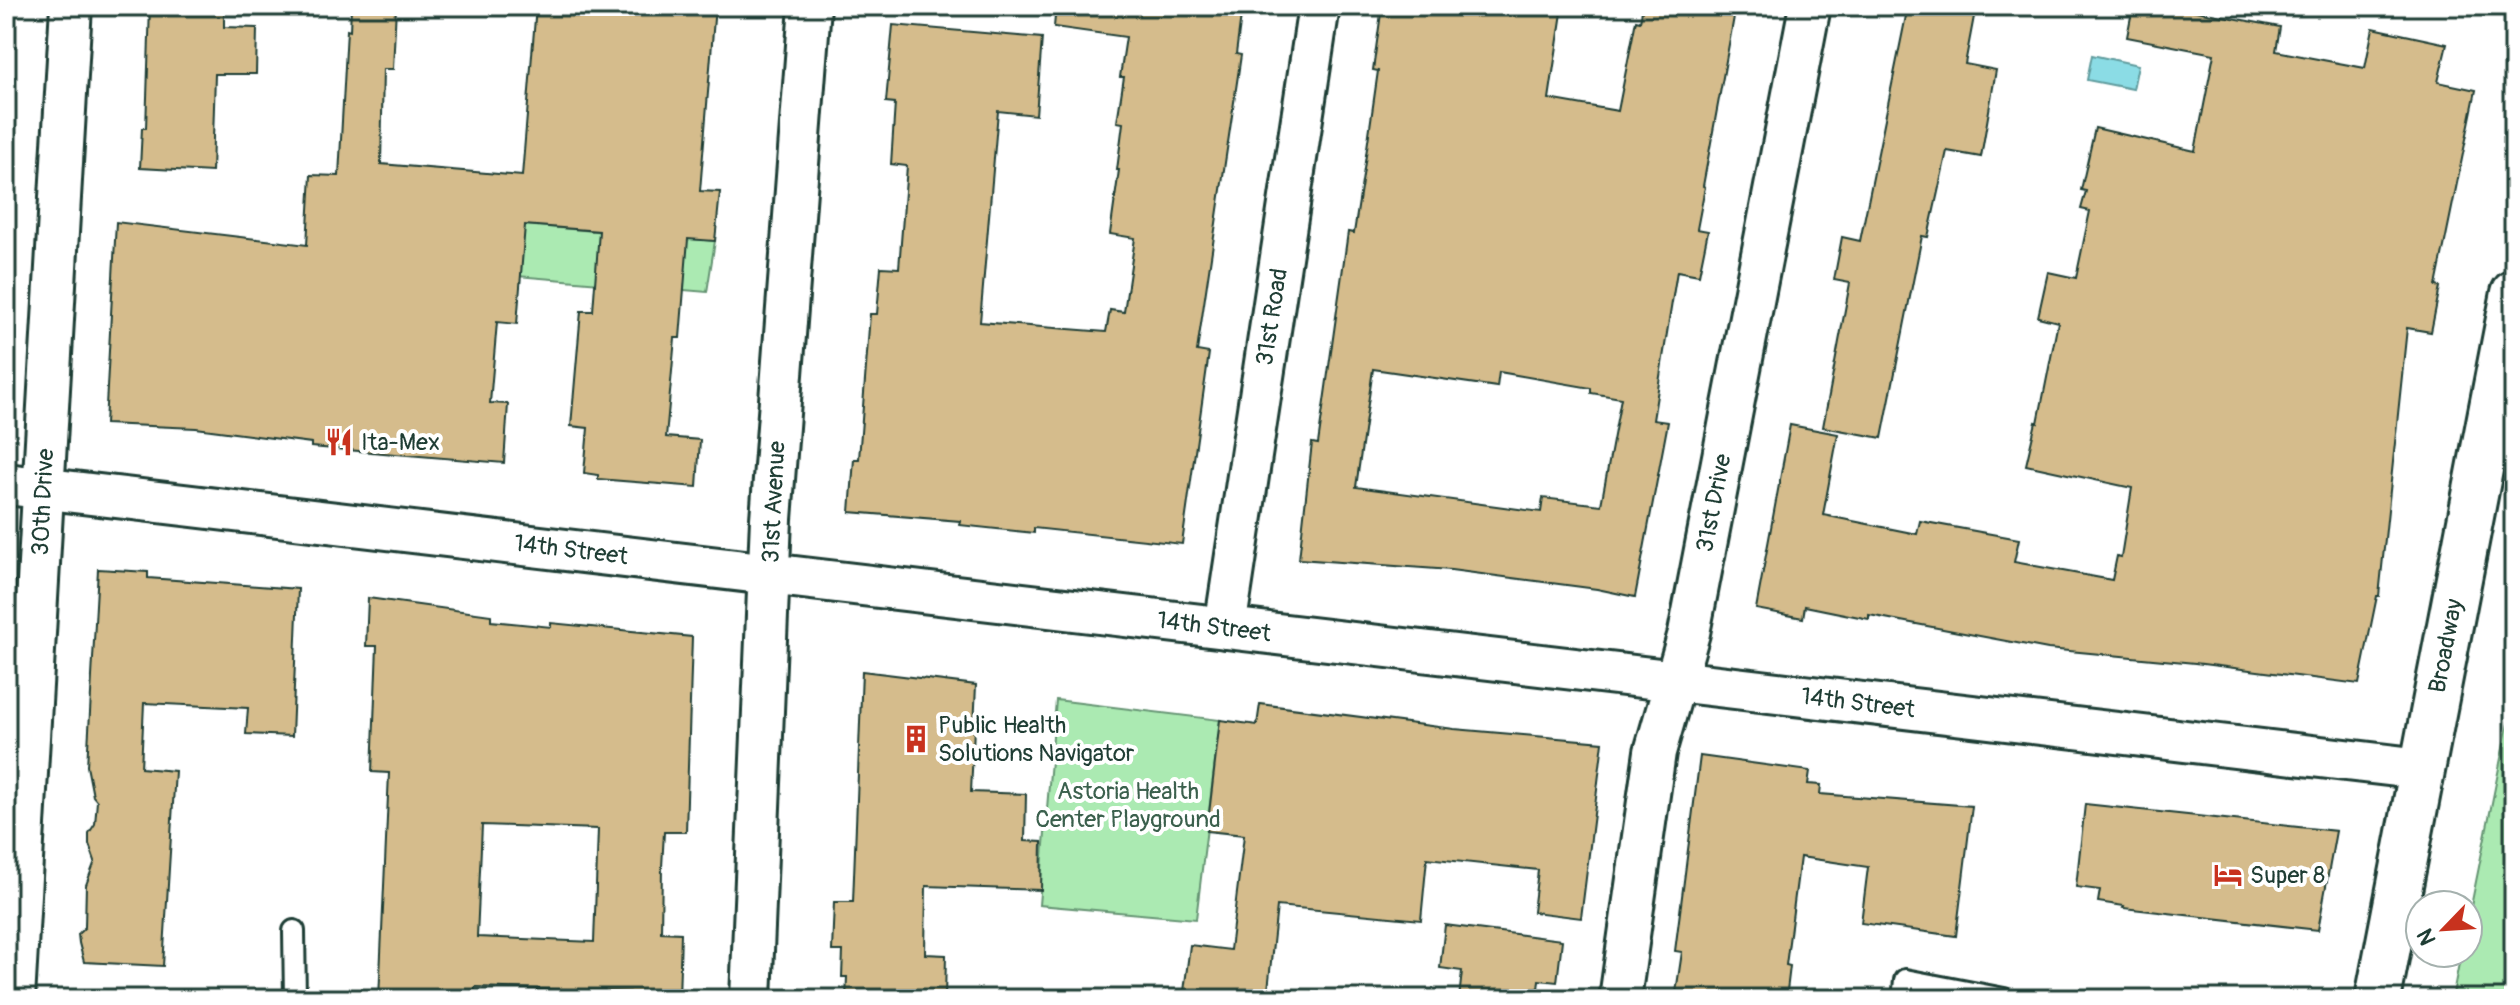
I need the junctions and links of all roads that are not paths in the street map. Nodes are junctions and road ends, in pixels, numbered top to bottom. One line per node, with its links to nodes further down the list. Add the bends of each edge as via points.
1 (71, 6): 6 (street, 30th Drive)
2 (810, 6): 7 (street, 31st Avenue)
3 (1319, 6): 8 (street, 31st Road)
4 (1810, 6): 9 (street, 31st Drive, via 1689,633)
5 (2514, 293): 10 (main road, Broadway)
6 (25, 486): 7 (street, 14th Street); 12 (street, 30th Drive)
7 (769, 575): 8 (street, 14th Street); 14 (street, 31st Avenue)
8 (1225, 628): 9 (street, 14th Street)
9 (1675, 681): 10 (street, 14th Street); 15 (street, 31st Drive, via 1655,752)
10 (2422, 769): 18 (main road, Broadway)
11 (294, 931): 13 (lane)
12 (14, 999)
13 (295, 999)
14 (751, 999)
15 (1620, 999)
16 (1903, 999): 17 (lane, via 1905,980)
17 (2004, 999)
18 (2378, 999)

